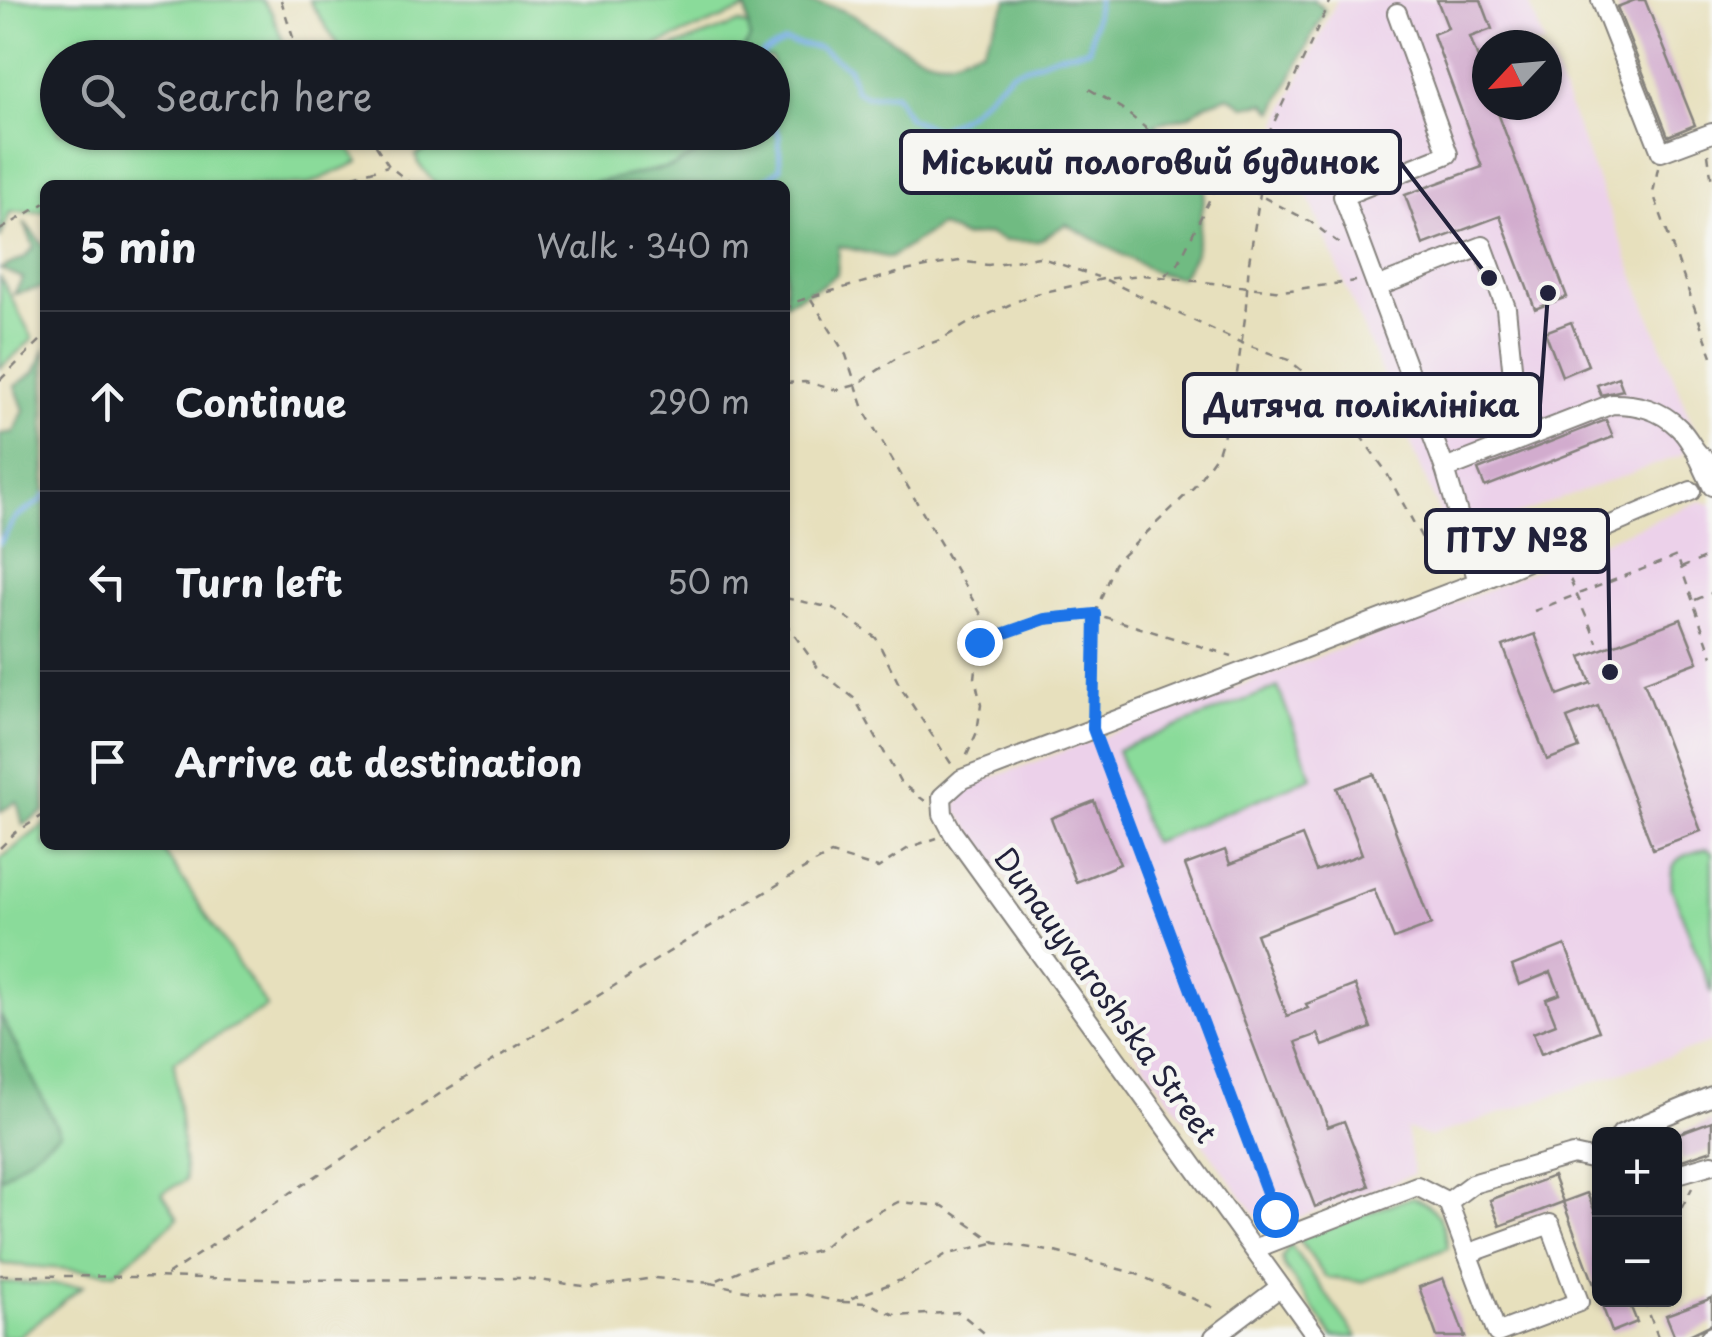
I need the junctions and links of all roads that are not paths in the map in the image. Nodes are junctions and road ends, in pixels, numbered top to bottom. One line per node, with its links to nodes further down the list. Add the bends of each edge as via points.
1 (1601, 0): 3 (street, via 1661,152)
2 (1397, 13): 4 (street, via 1448,154 1343,196)
3 (1709, 134)
4 (1375, 282): 5 (street, via 1482,246 1506,308 1513,376); 7 (street)
5 (1531, 434): 6 (street, via 1612,404 1640,404 1681,429); 7 (street)
6 (1705, 460): 8 (street)
7 (1444, 469): 10 (street)
8 (1712, 486)
9 (1690, 491): 10 (street)
10 (1477, 576): 19 (street, Dunauyvaroshska Street, via 962,779 942,797 953,833)
11 (1712, 1096): 12 (street)
12 (1638, 1127)
13 (1592, 1147): 14 (street)
14 (1574, 1155): 15 (street); 18 (street, via 1472,1184)
15 (1592, 1159)
16 (1708, 1165): 17 (street)
17 (1682, 1173)
18 (1448, 1202): 19 (street, via 1417,1186); 20 (street)
19 (1254, 1249): 21 (street, Dunauyvaroshska Street)
20 (1467, 1254): 20 (street, via 1497,1332 1579,1302 1550,1224)
21 (1280, 1287): 22 (street); 23 (street, Dunauyvaroshska Street)
22 (1214, 1337)
23 (1317, 1337)

